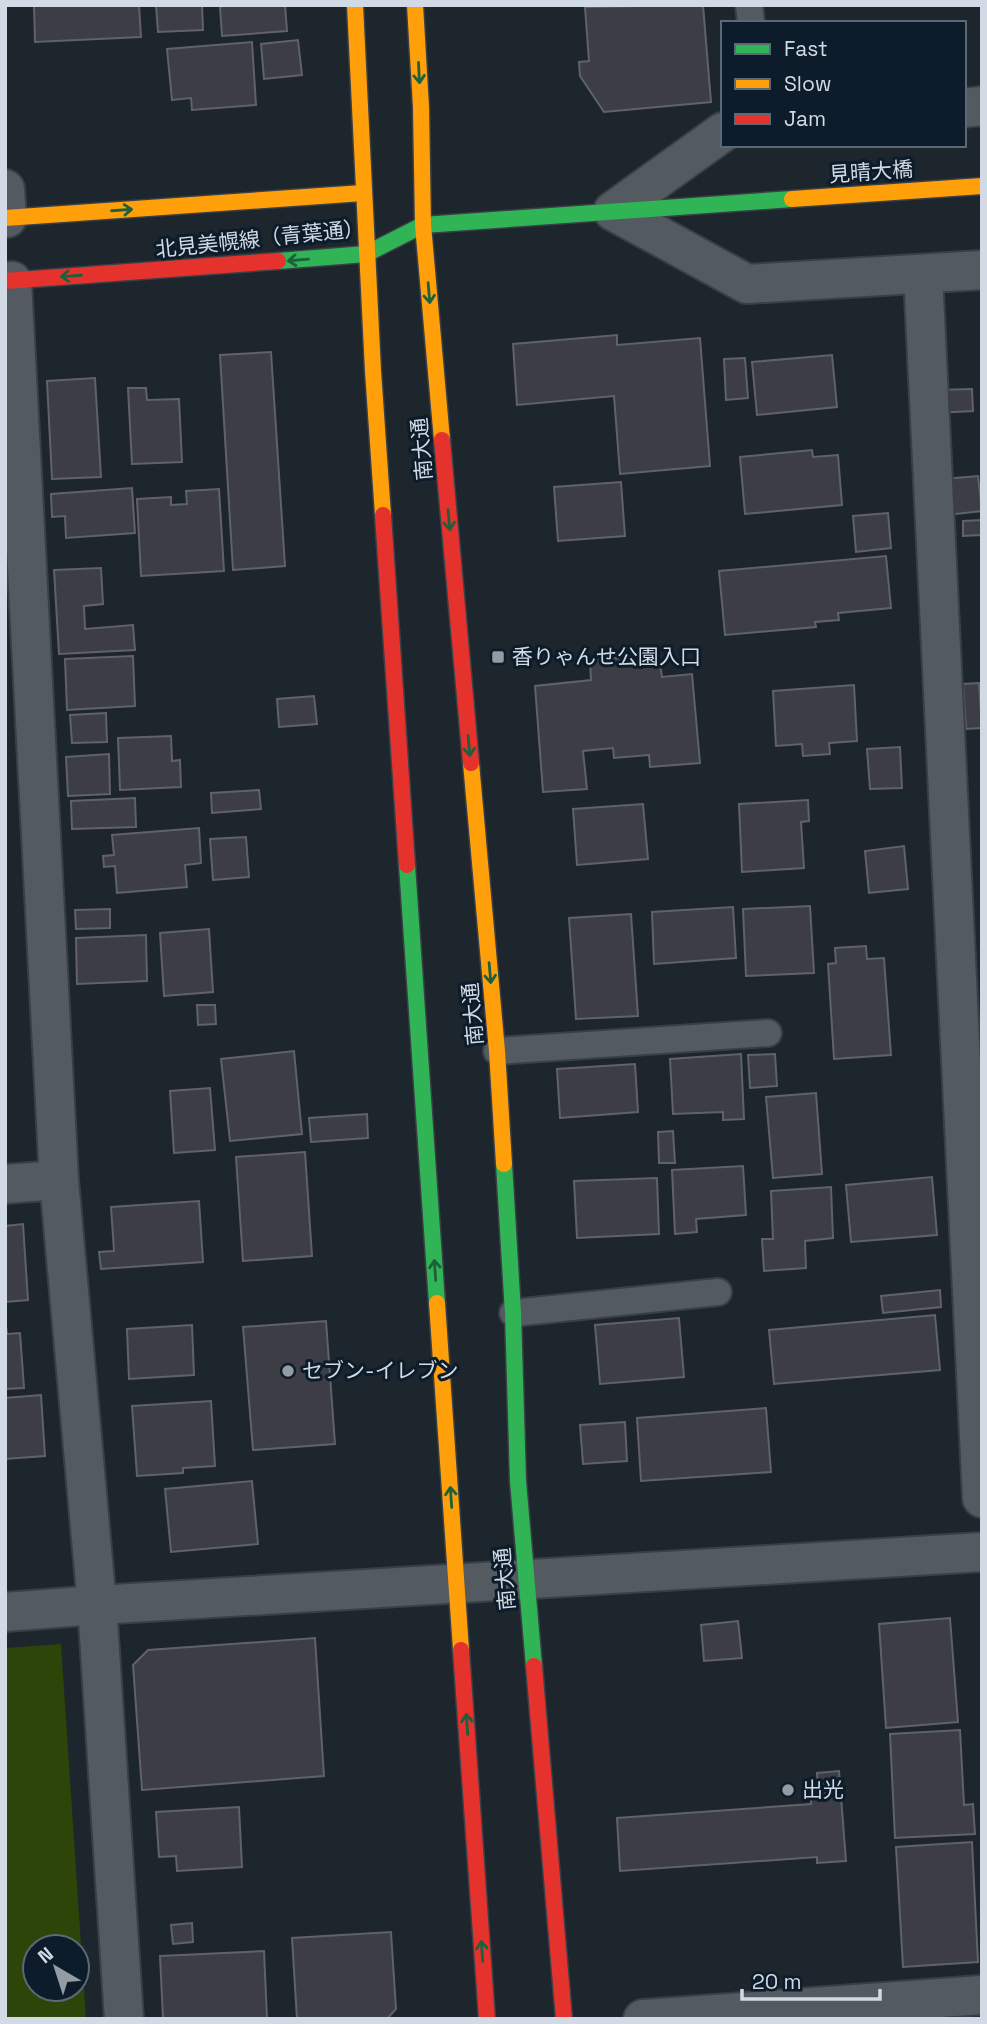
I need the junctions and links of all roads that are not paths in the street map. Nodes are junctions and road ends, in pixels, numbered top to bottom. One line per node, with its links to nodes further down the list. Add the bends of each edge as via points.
1 (355, 5): 5 (street)
2 (415, 5): 10 (street, 南大通, one-way to 10, via 421,107)
3 (721, 133): 9 (street)
4 (982, 186): 6 (street, 見晴大橋)
5 (363, 192): 7 (street); 8 (street, 北見美幌線（青葉通）, one-way to 5); 11 (street, 南大通)
6 (764, 200): 9 (street, 北見美幌線（青葉通）)
7 (387, 205)
8 (6, 208)
9 (613, 211): 10 (street, 北見美幌線（青葉通）); 13 (street, via 747,284)
10 (417, 222): 11 (street, 北見美幌線（青葉通）); 17 (street, 南大通, one-way to 17)
11 (366, 254): 14 (street, 北見美幌線（青葉通）, one-way to 14); 25 (street, 南大通, one-way to 11)
12 (982, 270): 13 (street)
13 (923, 274): 22 (street)
14 (9, 281): 15 (street)
15 (21, 743): 18 (street)
16 (768, 1033): 17 (lane)
17 (497, 1051): 21 (street, 南大通)
18 (60, 1180): 19 (street); 26 (street)
19 (5, 1184)
20 (718, 1292): 21 (lane)
21 (513, 1313): 24 (street, 南大通)
22 (982, 1498)
23 (982, 1552): 24 (street)
24 (526, 1580): 25 (street); 32 (street, 南大通)
25 (458, 1584): 26 (street); 31 (street, 南大通, one-way to 25)
26 (97, 1605): 27 (street); 30 (street)
27 (5, 1612)
28 (982, 1995): 29 (street)
29 (938, 2009): 33 (street)
30 (124, 2019)
31 (487, 2019)
32 (564, 2019)
33 (643, 2019)

